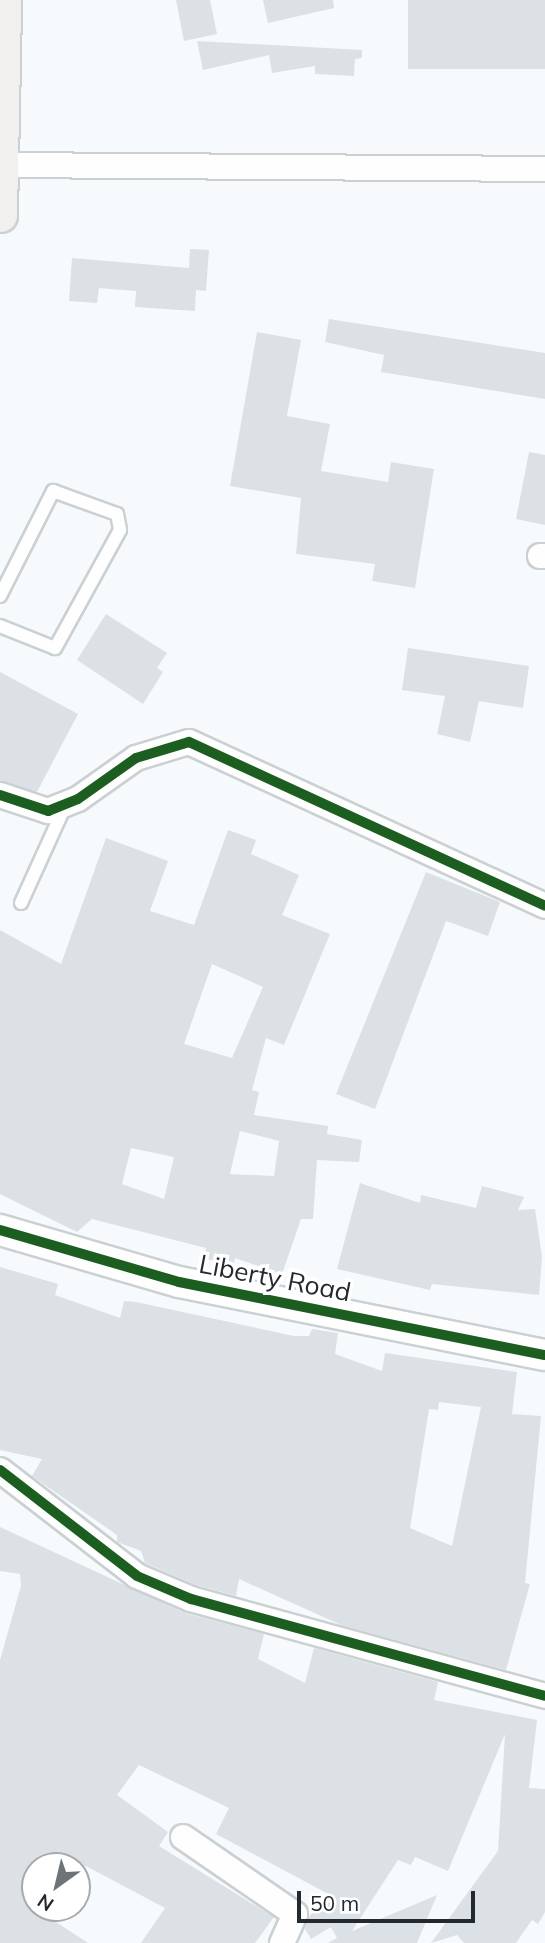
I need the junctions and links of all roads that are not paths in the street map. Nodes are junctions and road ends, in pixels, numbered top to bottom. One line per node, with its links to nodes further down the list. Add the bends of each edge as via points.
1 (4, 0): 2 (main road)
2 (3, 165): 3 (street); 4 (main road)
3 (545, 169)
4 (0, 215)
5 (0, 596): 6 (lane, via 53,491 117,514 120,530 55,648)
6 (0, 626)
7 (0, 795): 8 (street, via 48,811)
8 (66, 804): 9 (lane); 10 (street, via 136,758 189,743)
9 (21, 903)
10 (545, 906)
11 (0, 1230): 12 (street, Liberty Road, via 179,1282)
12 (545, 1355)
13 (0, 1470): 14 (street, via 137,1576 191,1599)
14 (545, 1696)
15 (183, 1837): 16 (street, via 295,1914)
16 (282, 1943)

